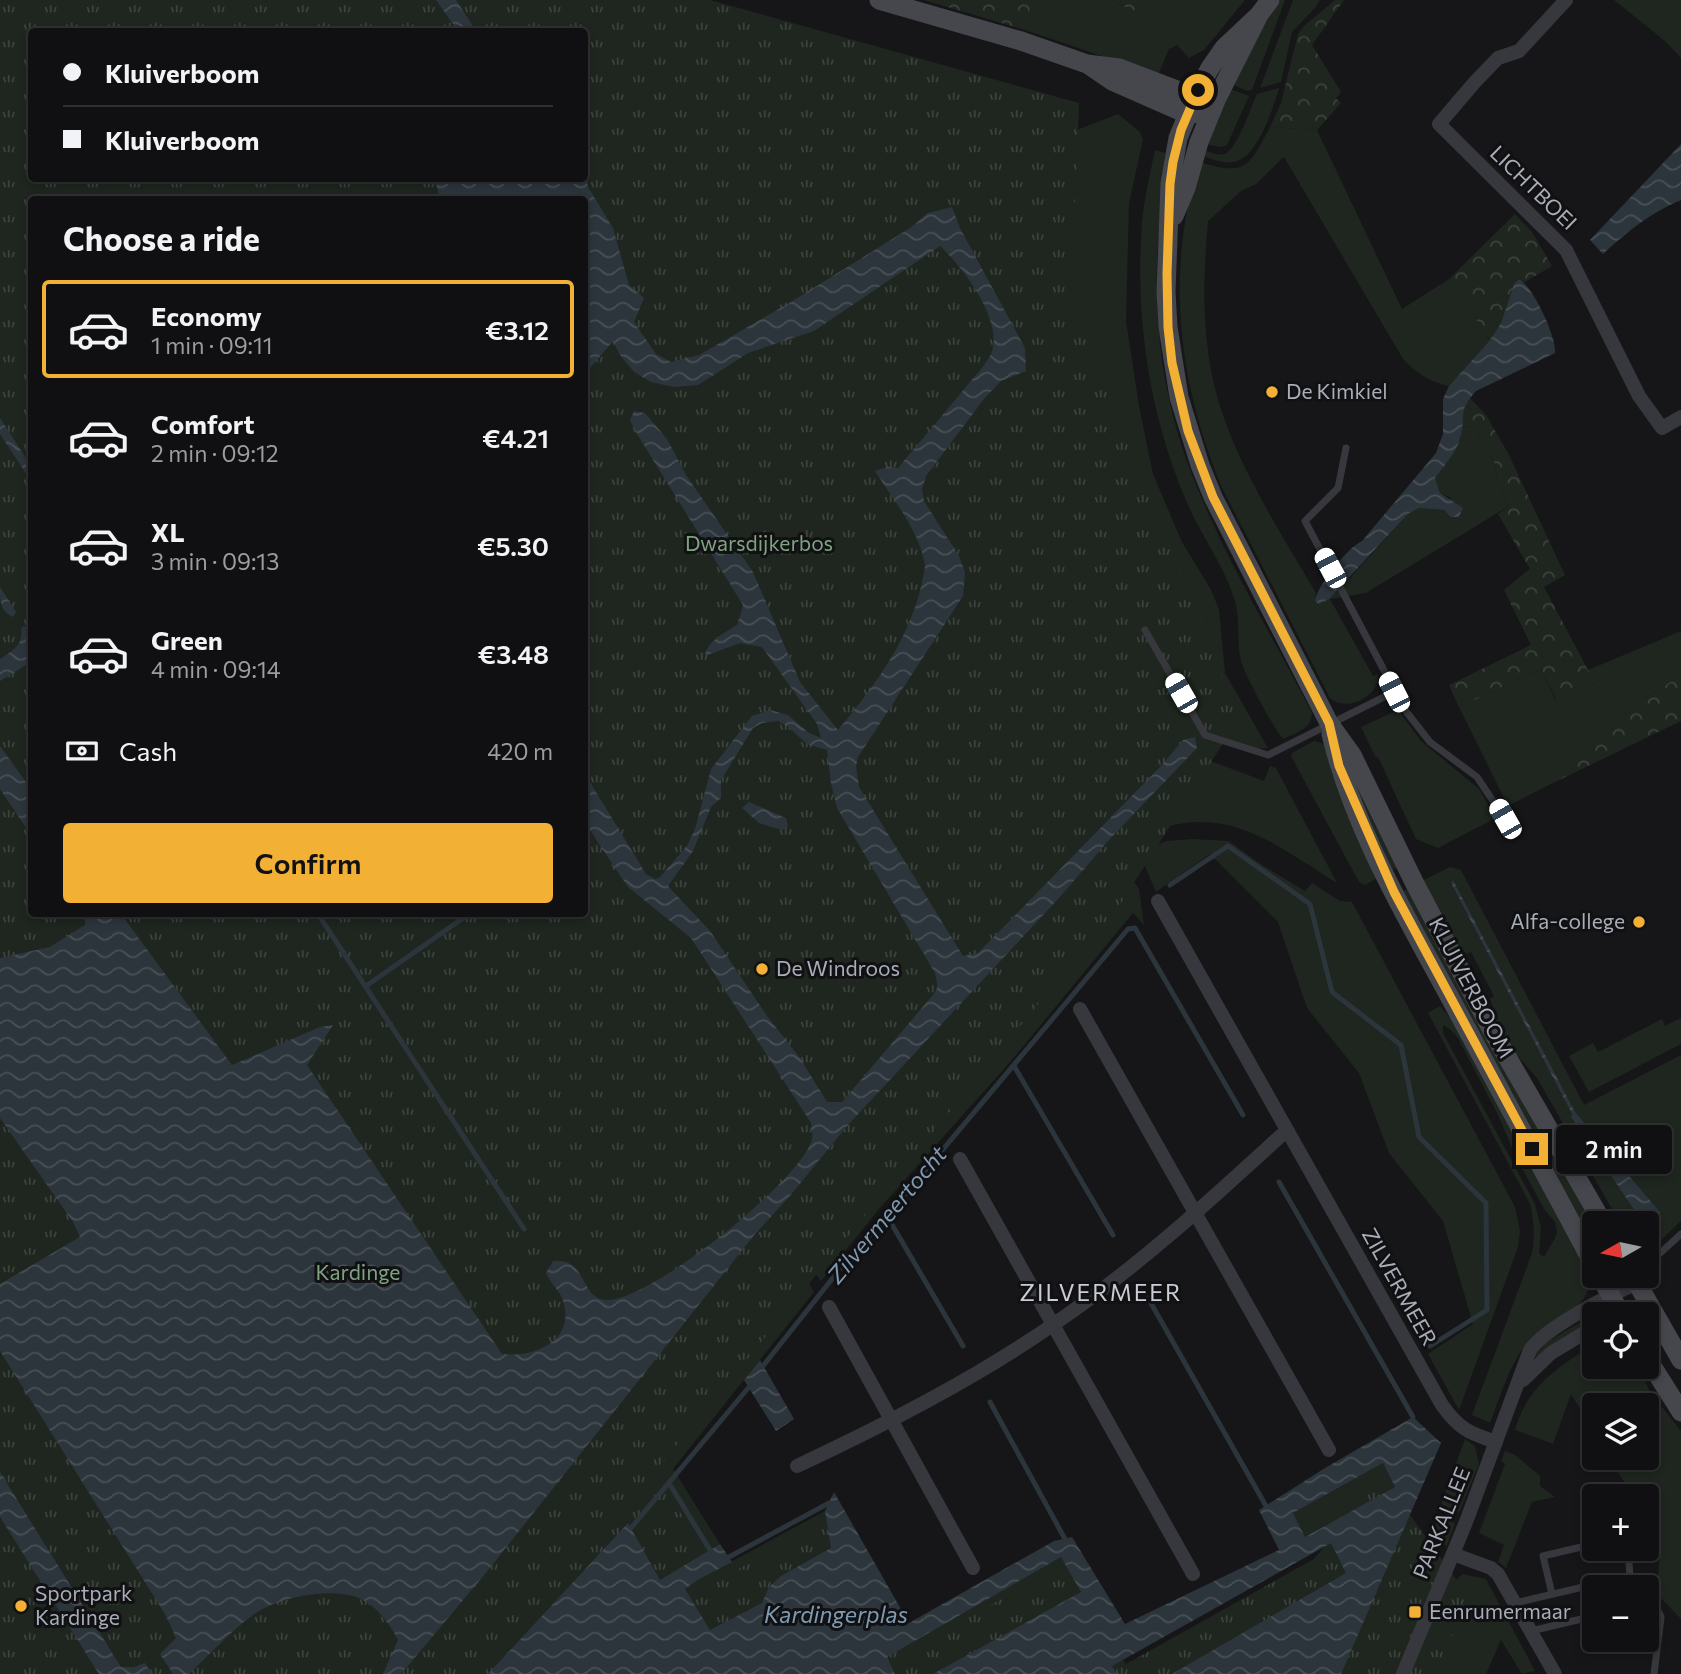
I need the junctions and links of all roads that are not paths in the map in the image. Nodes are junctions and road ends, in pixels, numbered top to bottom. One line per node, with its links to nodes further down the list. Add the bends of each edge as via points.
1 (879, 0): 4 (main road, via 1087,64 1119,68)
2 (1566, 0): 7 (street, LICHTBOEI, via 1519,51 1498,58 1439,124 1566,250 1639,396 1662,428)
3 (1264, 7): 4 (main road, KLUIVERBOOM, via 1224,48); 5 (main road, KLUIVERBOOM)
4 (1191, 106): 5 (main road); 6 (main road, KLUIVERBOOM, via 1173,162)
5 (1210, 113): 6 (main road, KLUIVERBOOM)
6 (1170, 226): 11 (main road, KLUIVERBOOM, via 1168,327 1188,431 1213,497)
7 (1681, 417)
8 (1346, 448): 10 (lane, via 1338,488 1305,521)
9 (1144, 630): 11 (lane, via 1205,734 1268,755)
10 (1394, 692): 11 (lane); 12 (lane, via 1430,742 1476,777)
11 (1329, 723): 17 (main road, KLUIVERBOOM, via 1352,755 1495,1036); 20 (main road, KLUIVERBOOM, via 1339,766 1394,892)
12 (1505, 819)
13 (1158, 901): 15 (street, ZILVERMEER)
14 (1080, 1009): 18 (street)
15 (1287, 1130): 18 (street); 32 (street, ZILVERMEER, via 1452,1420 1464,1430)
16 (960, 1159): 25 (street)
17 (1596, 1211)
18 (1195, 1214): 25 (street); 33 (street)
19 (1681, 1234): 21 (lane)
20 (1582, 1243)
21 (1659, 1254)
22 (1642, 1288): 27 (main road)
23 (829, 1307): 31 (street)
24 (1582, 1322): 29 (street, PARKALLEE, via 1542,1337 1530,1350)
25 (1053, 1325): 31 (street); 39 (street)
26 (1582, 1335): 29 (street, PARKALLEE, via 1545,1358)
27 (1681, 1360)
28 (1659, 1377): 30 (main road)
29 (1517, 1386): 32 (street, PARKALLEE)
30 (1681, 1412)
31 (892, 1421): 34 (street); 38 (street)
32 (1496, 1442): 36 (street, PARKALLEE)
33 (1329, 1450)
34 (797, 1466)
35 (1582, 1547): 40 (lane, via 1543,1556)
36 (1453, 1554): 41 (street, via 1491,1568); 47 (street, PARKALLEE)
37 (1629, 1561): 40 (lane, via 1630,1576)
38 (973, 1568)
39 (1193, 1574)
40 (1552, 1594): 41 (lane)
41 (1515, 1603): 44 (street)
42 (1659, 1613): 45 (lane)
43 (1582, 1619): 44 (lane)
44 (1531, 1631): 48 (street)
45 (1659, 1633)
46 (1657, 1652): 49 (lane)
47 (1403, 1674)
48 (1555, 1674)
49 (1654, 1674)

